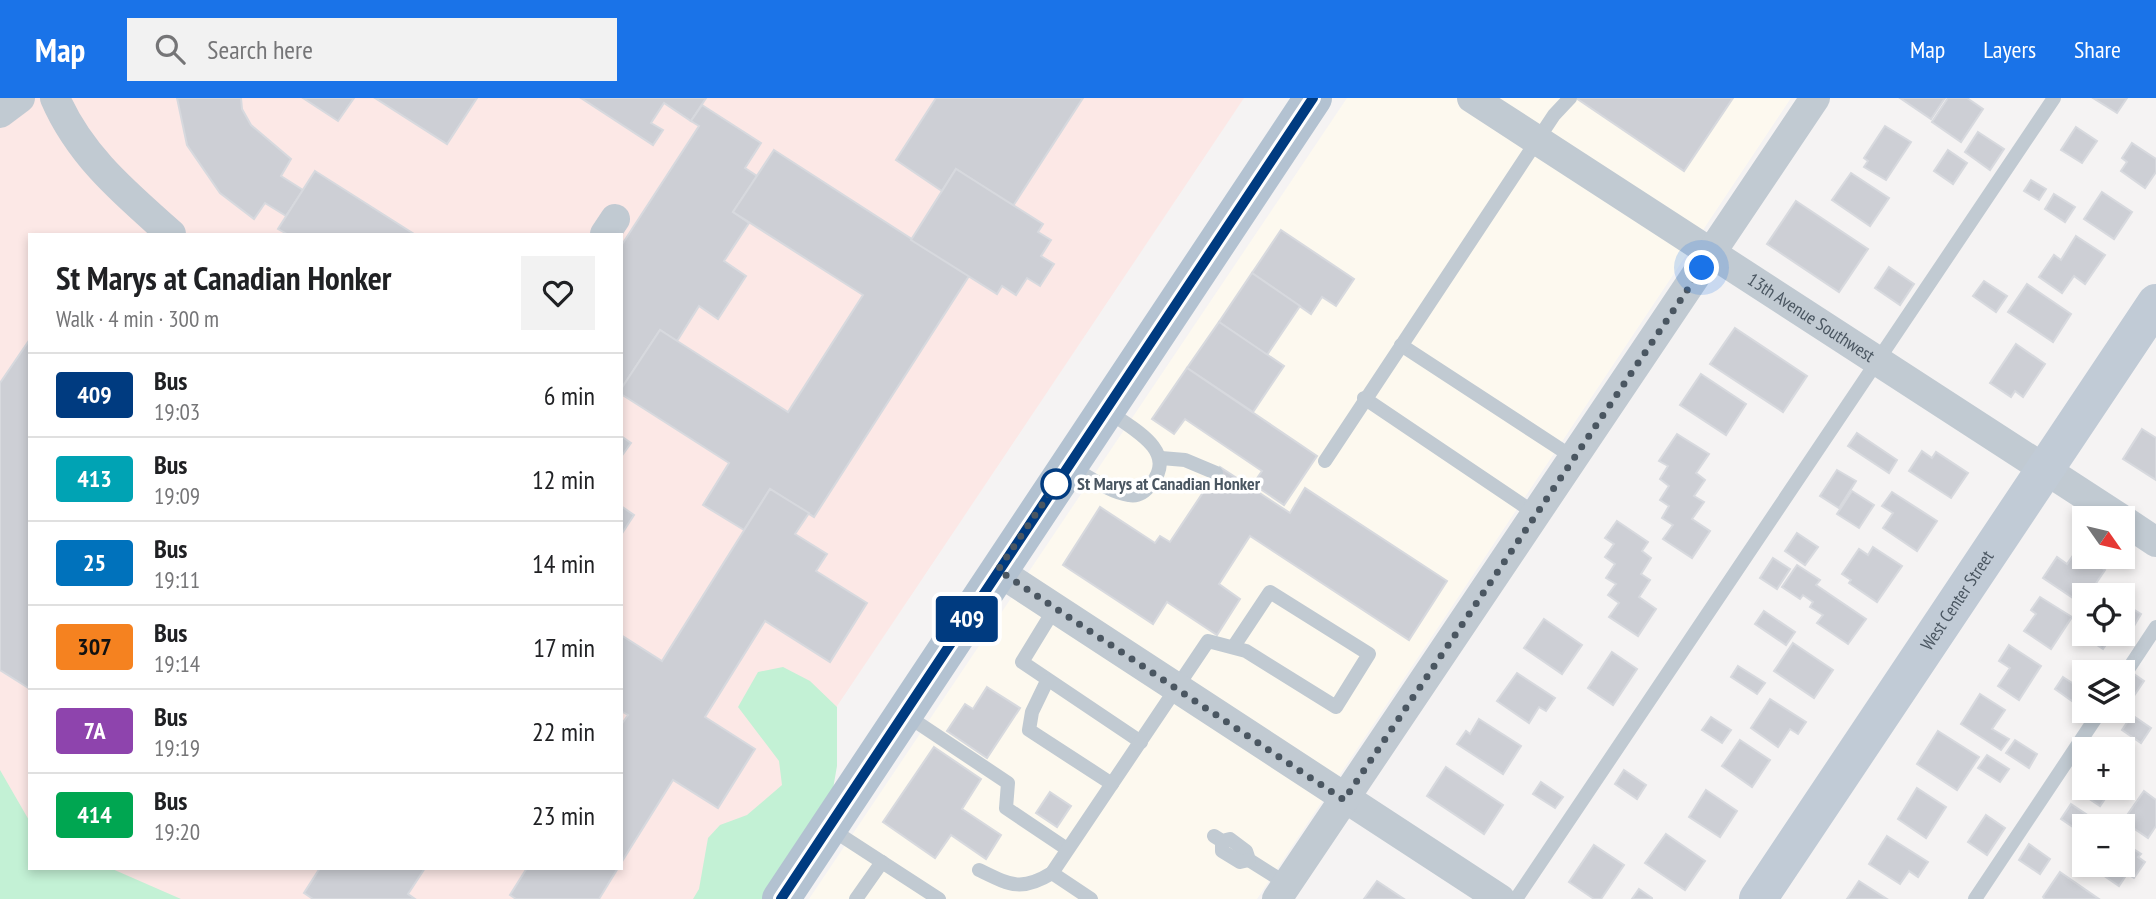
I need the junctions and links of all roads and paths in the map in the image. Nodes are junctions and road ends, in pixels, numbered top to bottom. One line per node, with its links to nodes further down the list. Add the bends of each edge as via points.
1 (20, 98): 9 (street)
2 (55, 98): 12 (street, via 84,151)
3 (1313, 98): 18 (main road)
4 (1472, 98): 11 (street, 13th Avenue Southwest)
5 (1552, 98): 10 (lane)
6 (1570, 98): 10 (lane)
7 (1815, 98): 13 (street)
8 (2054, 98): 16 (lane)
9 (0, 113)
10 (1555, 115): 11 (lane)
11 (1538, 141): 13 (street, 13th Avenue Southwest); 15 (lane)
12 (170, 233)
13 (1712, 253): 16 (street, 13th Avenue Southwest); 20 (street)
14 (2156, 303): 23 (street, West Center Street)
15 (1401, 345): 17 (lane); 20 (lane)
16 (1879, 360): 23 (street, 13th Avenue Southwest); 53 (lane)
17 (1364, 398): 21 (lane); 26 (lane)
18 (1106, 409): 19 (lane, via 1154,446); 22 (main road)
19 (1161, 457): 22 (lane, via 1153,482 1133,496); 24 (lane, via 1185,460)
20 (1574, 457): 26 (street)
21 (1325, 461)
22 (1069, 466): 29 (main road)
23 (2045, 469): 25 (street, 13th Avenue Southwest); 54 (street, West Center Street)
24 (1216, 473)
25 (2101, 506)
26 (1536, 514): 40 (street)
27 (2135, 528): 28 (street, 13th Avenue Southwest)
28 (2156, 542)
29 (998, 570): 30 (street); 36 (main road)
30 (1055, 608): 34 (lane, via 1022,662); 35 (street)
31 (2156, 627): 33 (lane)
32 (1234, 646): 32 (lane, via 1336,707 1369,654 1270,592); 35 (lane, via 1208,641)
33 (2134, 660)
34 (1047, 681): 38 (lane); 39 (lane, via 1029,730)
35 (1176, 689): 38 (lane); 40 (street)
36 (905, 714): 41 (main road); 43 (lane, via 1008,783 1006,808)
37 (2092, 723): 55 (lane)
38 (1140, 742): 39 (lane)
39 (1112, 784): 43 (lane)
40 (1344, 800): 47 (street); 52 (street)
41 (828, 827): 44 (lane); 48 (main road)
42 (1218, 839): 47 (lane, via 1222,851 1240,862 1249,860)
43 (1067, 849): 46 (lane)
44 (882, 862): 49 (lane); 50 (lane)
45 (979, 870): 46 (lane, via 1010,885 1033,885)
46 (1052, 873): 51 (lane)
47 (1282, 892)
48 (781, 899)
49 (856, 899)
50 (939, 899)
51 (1091, 899)
52 (1500, 899)
53 (1516, 899)
54 (1758, 899)
55 (1975, 899)

